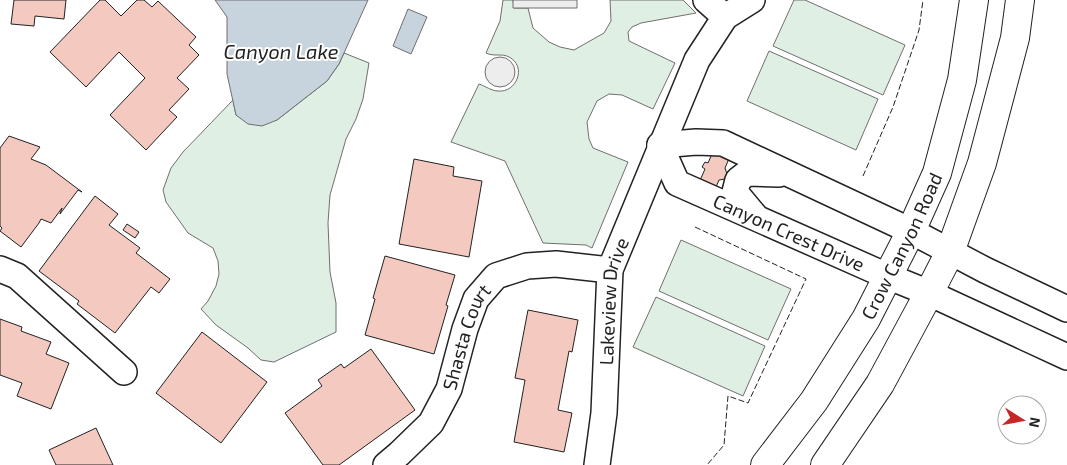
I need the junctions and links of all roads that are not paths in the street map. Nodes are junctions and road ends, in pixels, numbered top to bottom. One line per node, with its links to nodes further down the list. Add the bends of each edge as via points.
1 (706, 0): 5 (street)
2 (752, 0): 5 (street)
3 (974, 0): 9 (main road, Crow Canyon Road, via 962,80 936,173)
4 (1020, 0): 10 (main road, via 1015,38 982,163)
5 (725, 18): 6 (street, Lakeview Drive, via 697,60)
6 (660, 145): 7 (street, via 722,143); 8 (street, Canyon Crest Drive, via 677,182); 12 (street, Lakeview Drive)
7 (791, 175): 8 (street, via 747,172 738,180 735,192); 9 (street)
8 (757, 219): 13 (street, Canyon Crest Drive)
9 (911, 231): 10 (street); 13 (main road, Crow Canyon Road)
10 (950, 252): 14 (main road); 15 (street)
11 (0, 269): 17 (street, via 17,276)
12 (610, 270): 18 (street, Shasta Court, via 556,264 527,266 496,276 476,299 449,389 431,423); 19 (street, Lakeview Drive, via 604,413)
13 (887, 276): 14 (street, Canyon Crest Drive); 20 (main road, Crow Canyon Road, via 866,319 814,401)
14 (929, 294): 16 (street, Canyon Crest Drive); 21 (main road, via 880,384)
15 (1067, 309)
16 (1067, 357)
17 (124, 372)
18 (386, 465)
19 (597, 465)
20 (765, 465)
21 (825, 465)

